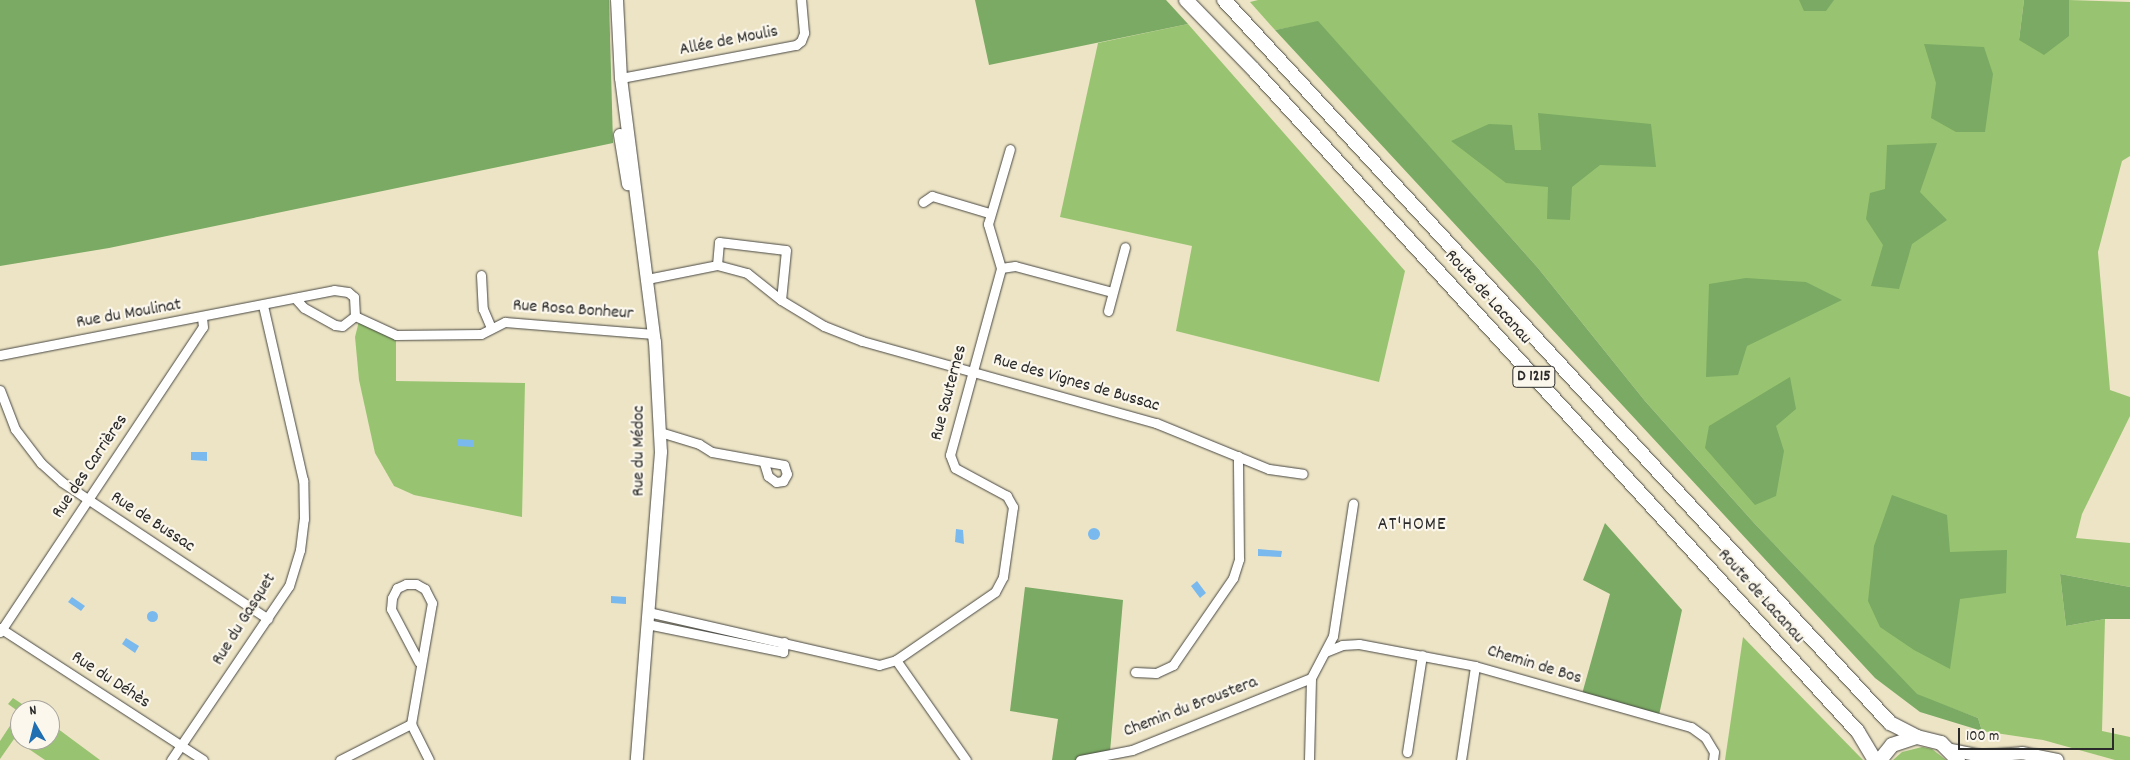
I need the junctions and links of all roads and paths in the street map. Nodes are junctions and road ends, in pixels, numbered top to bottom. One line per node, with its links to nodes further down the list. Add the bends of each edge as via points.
1 (617, 0): 5 (street, Rue du Médoc)
2 (801, 0): 5 (street, Allée de Moulis, via 804,33 796,45)
3 (1186, 0): 60 (main road, Route de Lacanau / D 1215, via 1254,70 1858,732)
4 (1224, 0): 44 (main road, Route de Lacanau / D 1215, via 1890,723)
5 (621, 78): 13 (street, Rue du Médoc)
6 (1010, 149): 8 (street)
7 (923, 202): 8 (street, via 932,196)
8 (990, 212): 11 (street, via 990,238)
9 (1125, 247): 14 (street)
10 (717, 265): 13 (street, Rue des Vignes de Bussac); 16 (street, Rue des Vignes de Bussac, via 747,273); 16 (street, via 719,242 786,250)
11 (1001, 268): 14 (street, via 1015,266); 24 (street, Rue Sauternes)
12 (482, 275): 21 (street, Rue Rosa Bonheur, via 483,310)
13 (647, 279): 22 (street, Rue du Médoc)
14 (1112, 292): 18 (street)
15 (295, 298): 17 (street, Rue du Moulinat); 19 (street, via 304,308 335,325 342,326); 19 (street, Rue du Moulinat, via 342,290 354,297)
16 (781, 300): 24 (street, Rue des Vignes de Bussac, via 824,326 862,341)
17 (263, 305): 20 (street, Rue du Moulinat); 33 (street, Rue du Gasquet, via 303,480 304,519 300,550 289,586)
18 (1108, 311)
19 (355, 316): 21 (street, Rue Rosa Bonheur, via 396,335 482,334)
20 (202, 318): 23 (street, Rue du Moulinat); 30 (street, Rue des Carrières, via 203,327)
21 (491, 328): 22 (street, Rue Rosa Bonheur, via 505,322)
22 (654, 334): 26 (street, Rue du Médoc)
23 (0, 355)
24 (973, 373): 27 (street, Rue des Vignes de Bussac, via 1156,423); 37 (street, Rue Sauternes, via 950,455 955,468 1007,496 1012,507 1004,577 995,592)
25 (0, 390): 30 (street, Rue de Bussac, via 15,429 29,449 62,482)
26 (660, 432): 28 (street, via 699,444 712,452); 32 (street, Rue du Médoc, via 657,525)
27 (1238, 456): 29 (street, Rue des Vignes de Bussac, via 1269,469); 40 (street, via 1239,559 1234,578 1173,665 1156,673)
28 (764, 463)
29 (1303, 474)
30 (88, 500): 33 (street, Rue de Bussac); 34 (street, Rue des Carrières)
31 (1353, 503): 35 (street, via 1342,584)
32 (647, 618): 37 (street, Rue Sauternes, via 782,652 784,642 837,658 879,665); 42 (street, Rue du Médoc)
33 (268, 619): 45 (street, Rue du Gasquet)
34 (1, 630): 45 (street, Rue du Déhès)
35 (1326, 652): 36 (street, Chemin de Bos, via 1342,645 1359,644); 41 (street, via 1313,669)
36 (1422, 655): 39 (street, Chemin de Bos); 46 (street)
37 (896, 660): 55 (street)
38 (420, 662): 38 (street, via 430,626 432,603 425,589 416,584 406,584 394,593 391,609); 43 (street, via 416,708)
39 (1476, 666): 58 (street); 59 (street, Chemin de Bos, via 1691,727 1705,737 1714,752)
40 (1135, 672)
41 (1311, 678): 56 (street, Chemin du Broustera, via 1132,750); 57 (street)
42 (641, 692): 53 (street, Rue du Médoc); 54 (street, Rue du Médoc)
43 (411, 724): 51 (street); 52 (street)
44 (1917, 737): 47 (main road, Route de Lacanau, via 1929,738); 61 (main road, via 1892,746)
45 (180, 747): 49 (street, Rue du Gasquet); 50 (street, Rue du Déhès)
46 (1407, 752)
47 (1954, 755): 48 (street)
48 (1981, 758): 62 (street, via 2022,753)
49 (171, 760)
50 (203, 760)
51 (340, 760)
52 (429, 760)
53 (637, 760)
54 (645, 760)
55 (966, 760)
56 (1080, 760)
57 (1309, 760)
58 (1461, 760)
59 (1713, 760)
60 (1875, 760)
61 (1880, 760)
62 (2057, 760)

